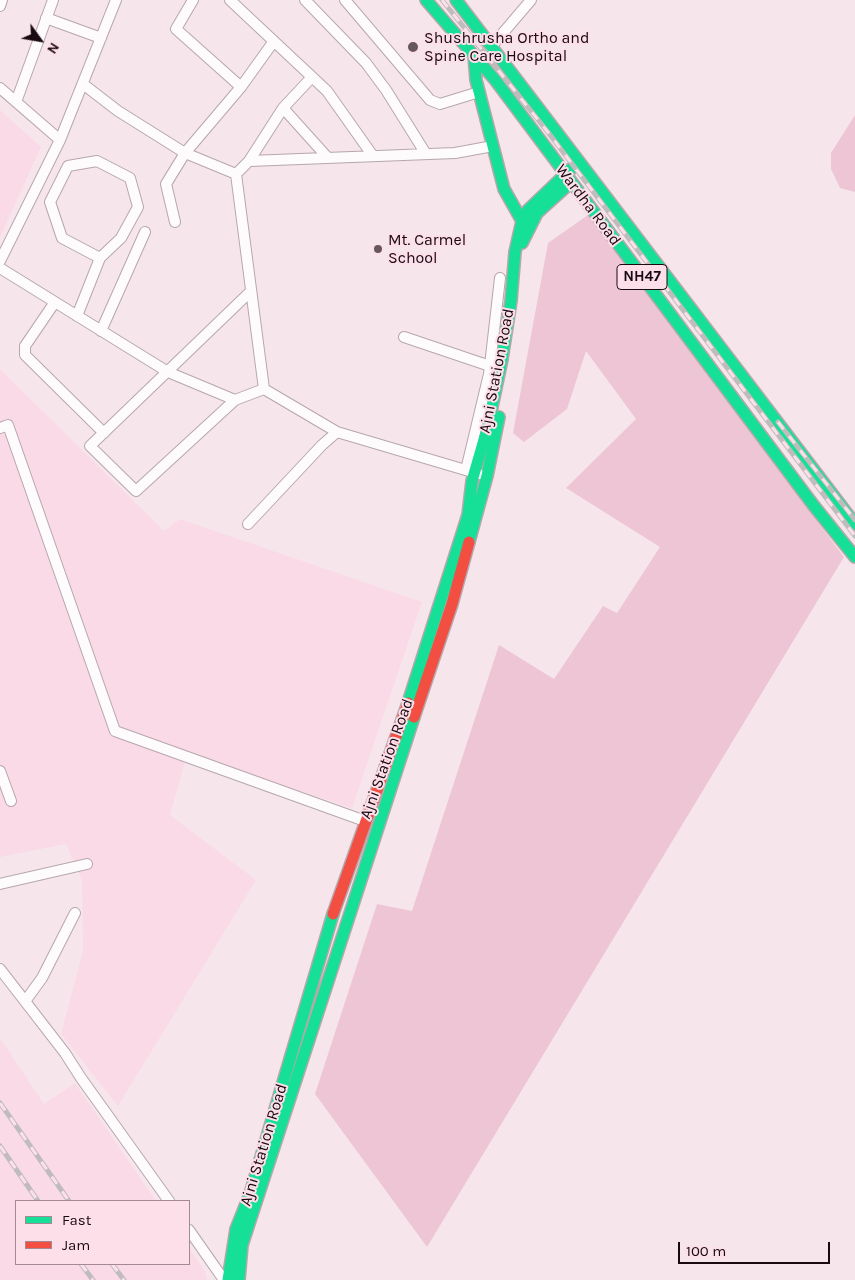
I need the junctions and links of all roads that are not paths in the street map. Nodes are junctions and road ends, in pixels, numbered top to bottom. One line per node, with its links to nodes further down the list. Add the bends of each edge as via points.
1 (2, 0): 12 (street)
2 (53, 0): 13 (street)
3 (116, 0): 14 (street)
4 (193, 0): 20 (street, via 176,28)
5 (230, 0): 15 (street)
6 (305, 0): 28 (street, via 366,63)
7 (345, 0): 22 (street, via 430,100 440,104)
8 (426, 0): 17 (main road, Wardha Road / NH47)
9 (456, 0): 11 (main road, Wardha Road / NH47)
10 (531, 0): 16 (street)
11 (466, 5): 16 (main road, Wardha Road / NH47)
12 (0, 6)
13 (46, 18): 14 (street); 23 (street)
14 (101, 38): 19 (street)
15 (274, 41): 18 (street); 20 (street)
16 (491, 47): 32 (main road, Wardha Road / NH47)
17 (474, 55): 22 (main road); 35 (main road, Wardha Road / NH47)
18 (312, 77): 24 (street); 29 (street, via 327,91)
19 (83, 84): 25 (street); 27 (street, via 118,111)
20 (241, 87): 27 (street)
21 (0, 88): 23 (street)
22 (479, 92): 26 (main road)
23 (16, 102): 25 (street)
24 (283, 108): 30 (street); 31 (street)
25 (60, 140): 33 (street)
26 (494, 146): 28 (street, via 455,154); 39 (main road, via 504,189)
27 (185, 153): 34 (street); 37 (street, via 166,184)
28 (426, 154): 29 (street)
29 (372, 156): 30 (street)
30 (328, 158): 31 (street)
31 (250, 161): 34 (street)
32 (581, 166): 35 (main road); 59 (main road, Wardha Road / NH47)
33 (45, 171): 36 (street); 41 (street)
34 (236, 174): 44 (street)
35 (568, 178): 39 (main road); 39 (main road, via 528,210); 60 (main road, Wardha Road / NH47)
36 (62, 179): 40 (street, via 50,202 62,238); 40 (street, via 68,166 97,161 130,178 138,207 121,238)
37 (175, 222)
38 (144, 232): 47 (street)
39 (521, 232): 56 (main road, Ajni Station Road, via 502,359 488,426); 57 (main road, Ajni Station Road, via 508,371)
40 (100, 258): 46 (street)
41 (0, 261)
42 (0, 268): 45 (street)
43 (500, 278): 49 (street)
44 (251, 291): 50 (street); 51 (street)
45 (55, 302): 46 (street); 54 (street, via 25,346 25,355)
46 (77, 316): 47 (street)
47 (101, 331): 50 (street)
48 (404, 337): 49 (street)
49 (490, 366): 56 (street)
50 (168, 372): 52 (street); 54 (street)
51 (264, 390): 52 (street); 55 (street)
52 (235, 400): 54 (street, via 136,491 90,446)
53 (0, 428): 63 (street, via 8,425 115,731)
54 (104, 432)
55 (337, 432): 56 (street); 58 (street)
56 (470, 471): 57 (street); 63 (main road, Ajni Station Road, via 468,516)
57 (487, 476): 63 (main road, Ajni Station Road, via 452,604)
58 (248, 524)
59 (855, 524)
60 (855, 557)
61 (0, 771): 62 (street)
62 (11, 801)
63 (371, 818): 67 (main road, Ajni Station Road); 68 (main road, Ajni Station Road)
64 (86, 864): 65 (street)
65 (0, 884)
66 (75, 913): 70 (street, via 42,978)
67 (331, 918): 68 (main road); 71 (main road, Ajni Station Road)
68 (345, 923): 71 (main road, Ajni Station Road)
69 (0, 969): 70 (street)
70 (26, 1000): 72 (street)
71 (295, 1061): 74 (main road, Ajni Station Road, via 236,1229); 75 (main road, Ajni Station Road, via 242,1245)
72 (168, 1200)
73 (190, 1231): 74 (street)
74 (226, 1280)
75 (239, 1280)

